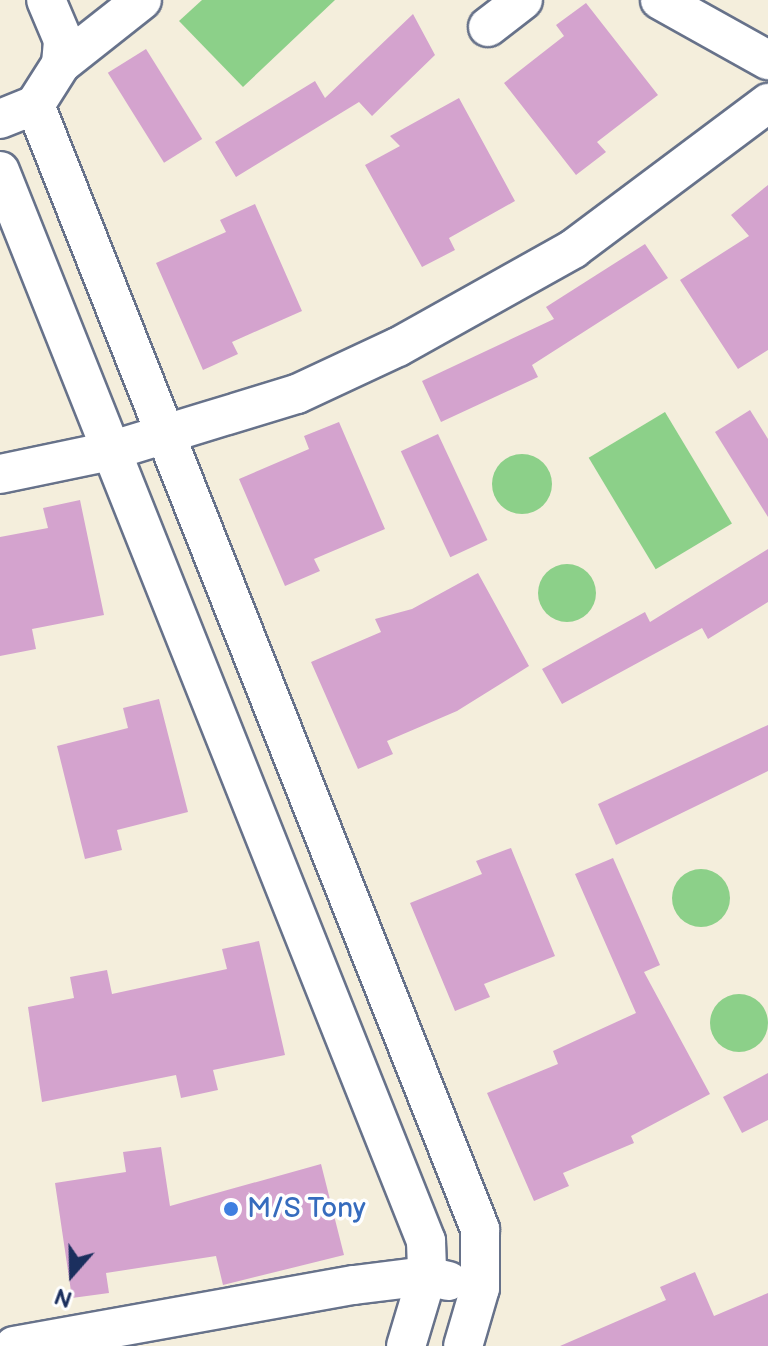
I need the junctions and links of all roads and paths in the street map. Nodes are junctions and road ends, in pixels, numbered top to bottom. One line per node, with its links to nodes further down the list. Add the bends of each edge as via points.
1 (46, 0): 7 (street, via 63,40)
2 (142, 0): 7 (street)
3 (523, 0): 5 (street)
4 (660, 0): 6 (street)
5 (488, 27)
6 (768, 60)
7 (61, 64): 9 (street)
8 (768, 103): 12 (street, via 573,249 398,347 297,394)
9 (35, 105): 10 (street); 12 (street)
10 (0, 119)
11 (0, 171): 13 (street)
12 (170, 433): 13 (street); 15 (street)
13 (110, 451): 14 (street); 16 (street)
14 (0, 474)
15 (338, 863): 16 (street); 18 (street, via 480,1229)
16 (288, 884): 17 (street, via 426,1241)
17 (427, 1276): 18 (street); 19 (street); 20 (street)
18 (480, 1288): 21 (street)
19 (14, 1346)
20 (406, 1346)
21 (463, 1346)

